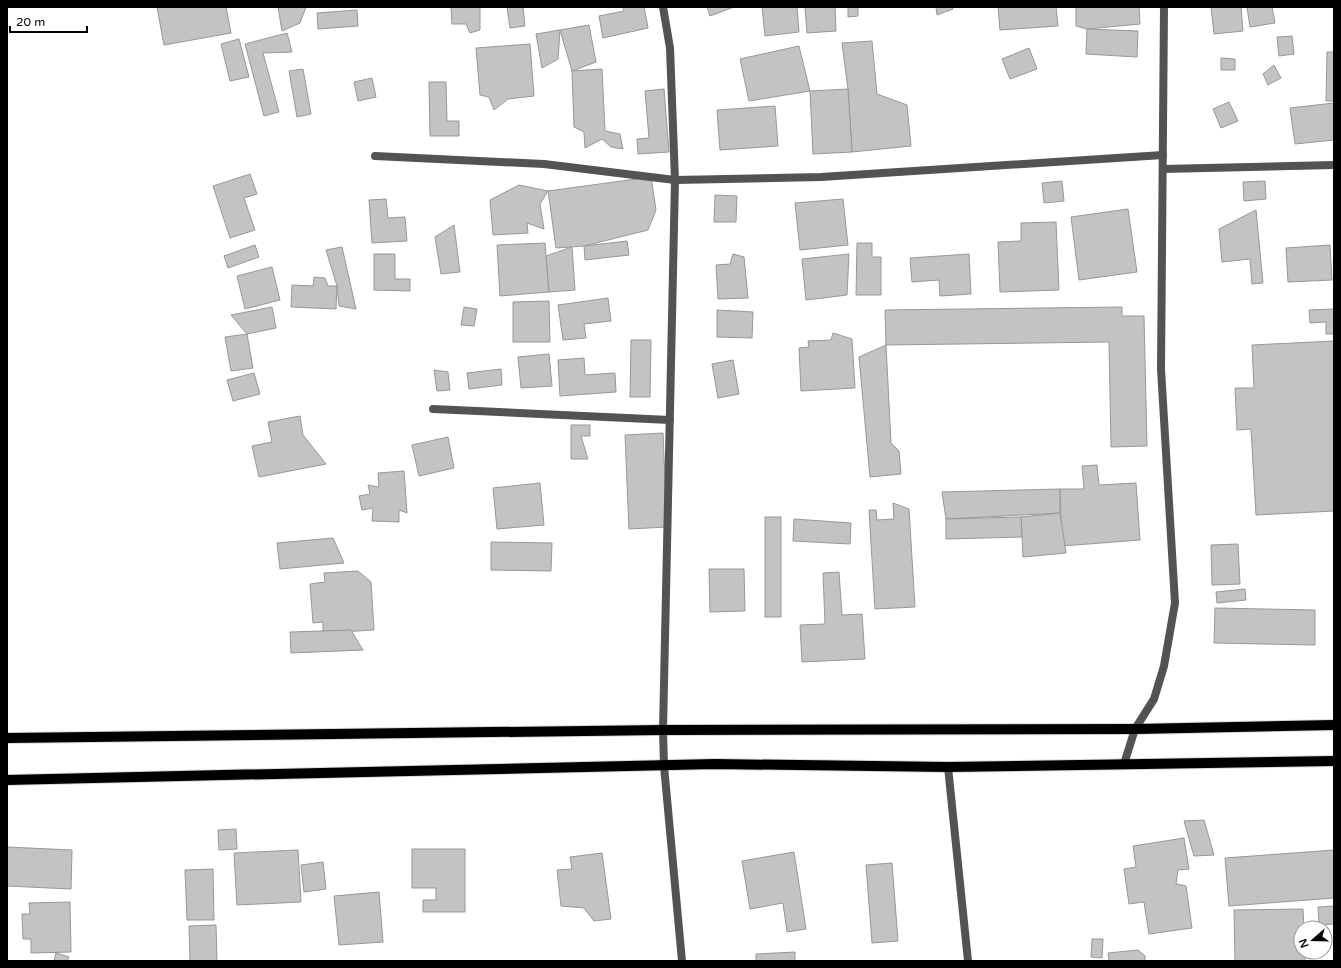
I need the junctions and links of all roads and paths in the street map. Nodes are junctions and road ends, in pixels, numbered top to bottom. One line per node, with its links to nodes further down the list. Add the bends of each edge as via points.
1 (663, 7): 7 (street, via 670,48)
2 (1164, 7): 3 (street)
3 (1163, 155): 6 (street); 7 (street, via 820,177)
4 (375, 156): 7 (street, via 544,164)
5 (1334, 165): 6 (street)
6 (1163, 169): 11 (street, via 1161,369 1175,603 1164,666 1154,699)
7 (675, 180): 9 (street)
8 (433, 410): 9 (street)
9 (670, 420): 12 (street)
10 (1334, 726): 11 (main road)
11 (1135, 729): 12 (main road); 15 (street)
12 (663, 730): 13 (main road); 16 (street)
13 (7, 738)
14 (1334, 761): 15 (main road)
15 (1124, 764): 17 (main road)
16 (664, 766): 17 (main road, via 715,764); 18 (main road); 19 (street)
17 (948, 767): 20 (street)
18 (7, 780)
19 (682, 961)
20 (968, 961)

